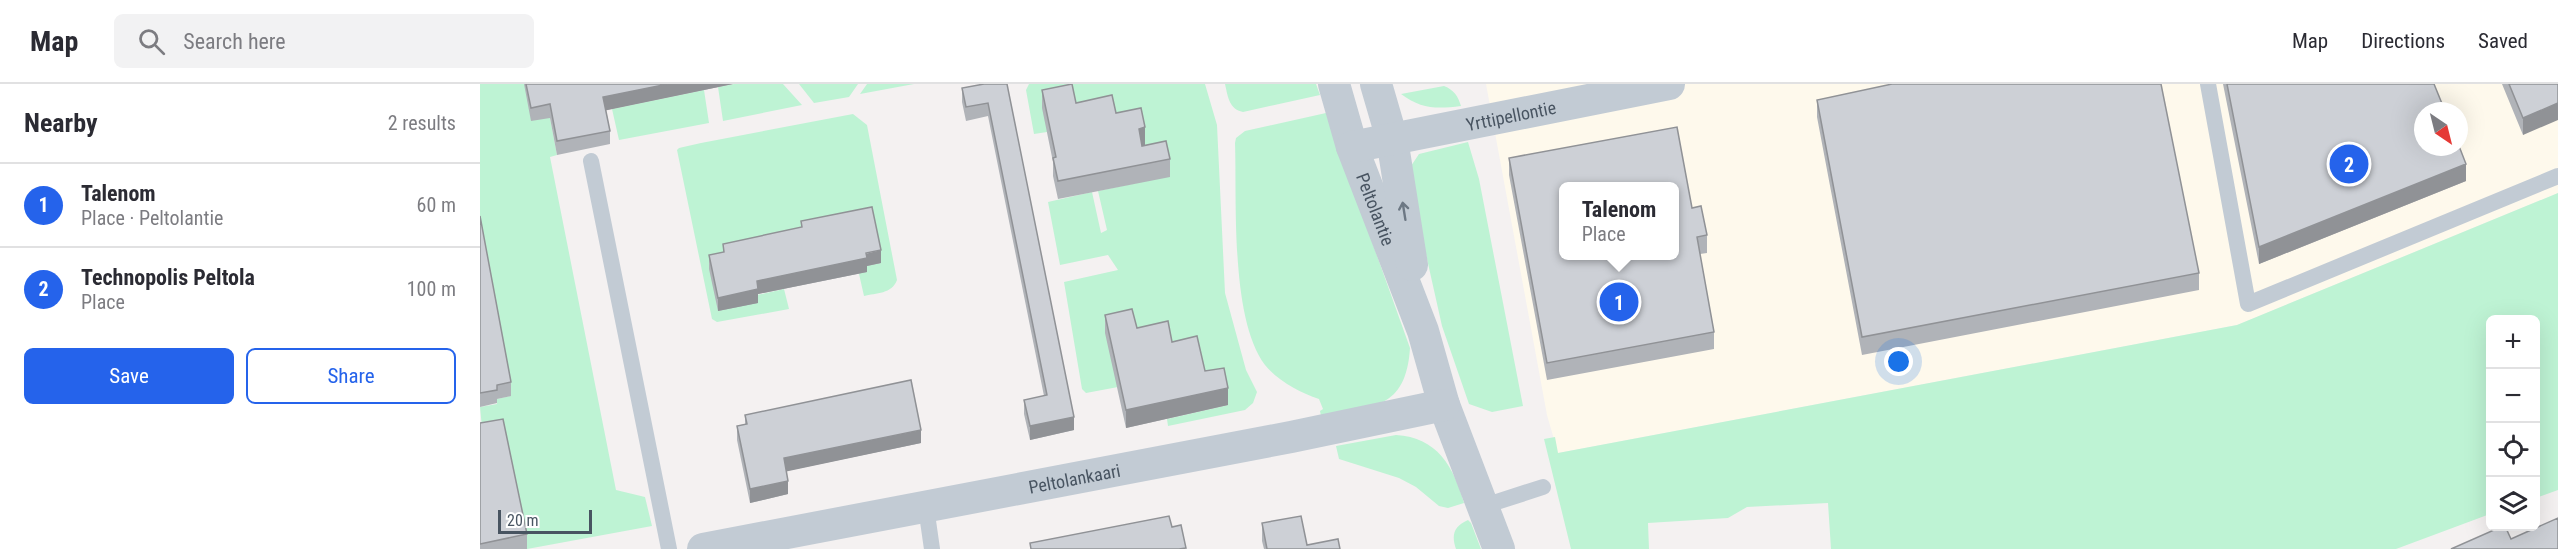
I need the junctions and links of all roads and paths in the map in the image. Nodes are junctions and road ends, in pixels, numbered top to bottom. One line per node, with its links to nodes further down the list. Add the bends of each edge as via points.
1 (1334, 84): 6 (street, Peltolantie)
2 (1376, 84): 5 (street, Peltolantie)
3 (1668, 84): 5 (street, Yrttipellontie)
4 (2208, 84): 8 (lane, via 2248,303)
5 (1392, 139): 6 (street, Yrttipellontie); 9 (street, Peltolantie, one-way to 5)
6 (1352, 147): 9 (street, Peltolantie)
7 (591, 161): 14 (lane)
8 (2558, 176)
9 (1423, 331): 10 (street, Peltolantie)
10 (1444, 405): 12 (street, Peltolantie); 13 (street, Peltolankaari)
11 (1543, 487): 12 (lane)
12 (1484, 506): 17 (street, Peltolantie)
13 (926, 507): 15 (street, Peltolankaari); 16 (lane)
14 (669, 549)
15 (703, 549)
16 (932, 549)
17 (1499, 549)

